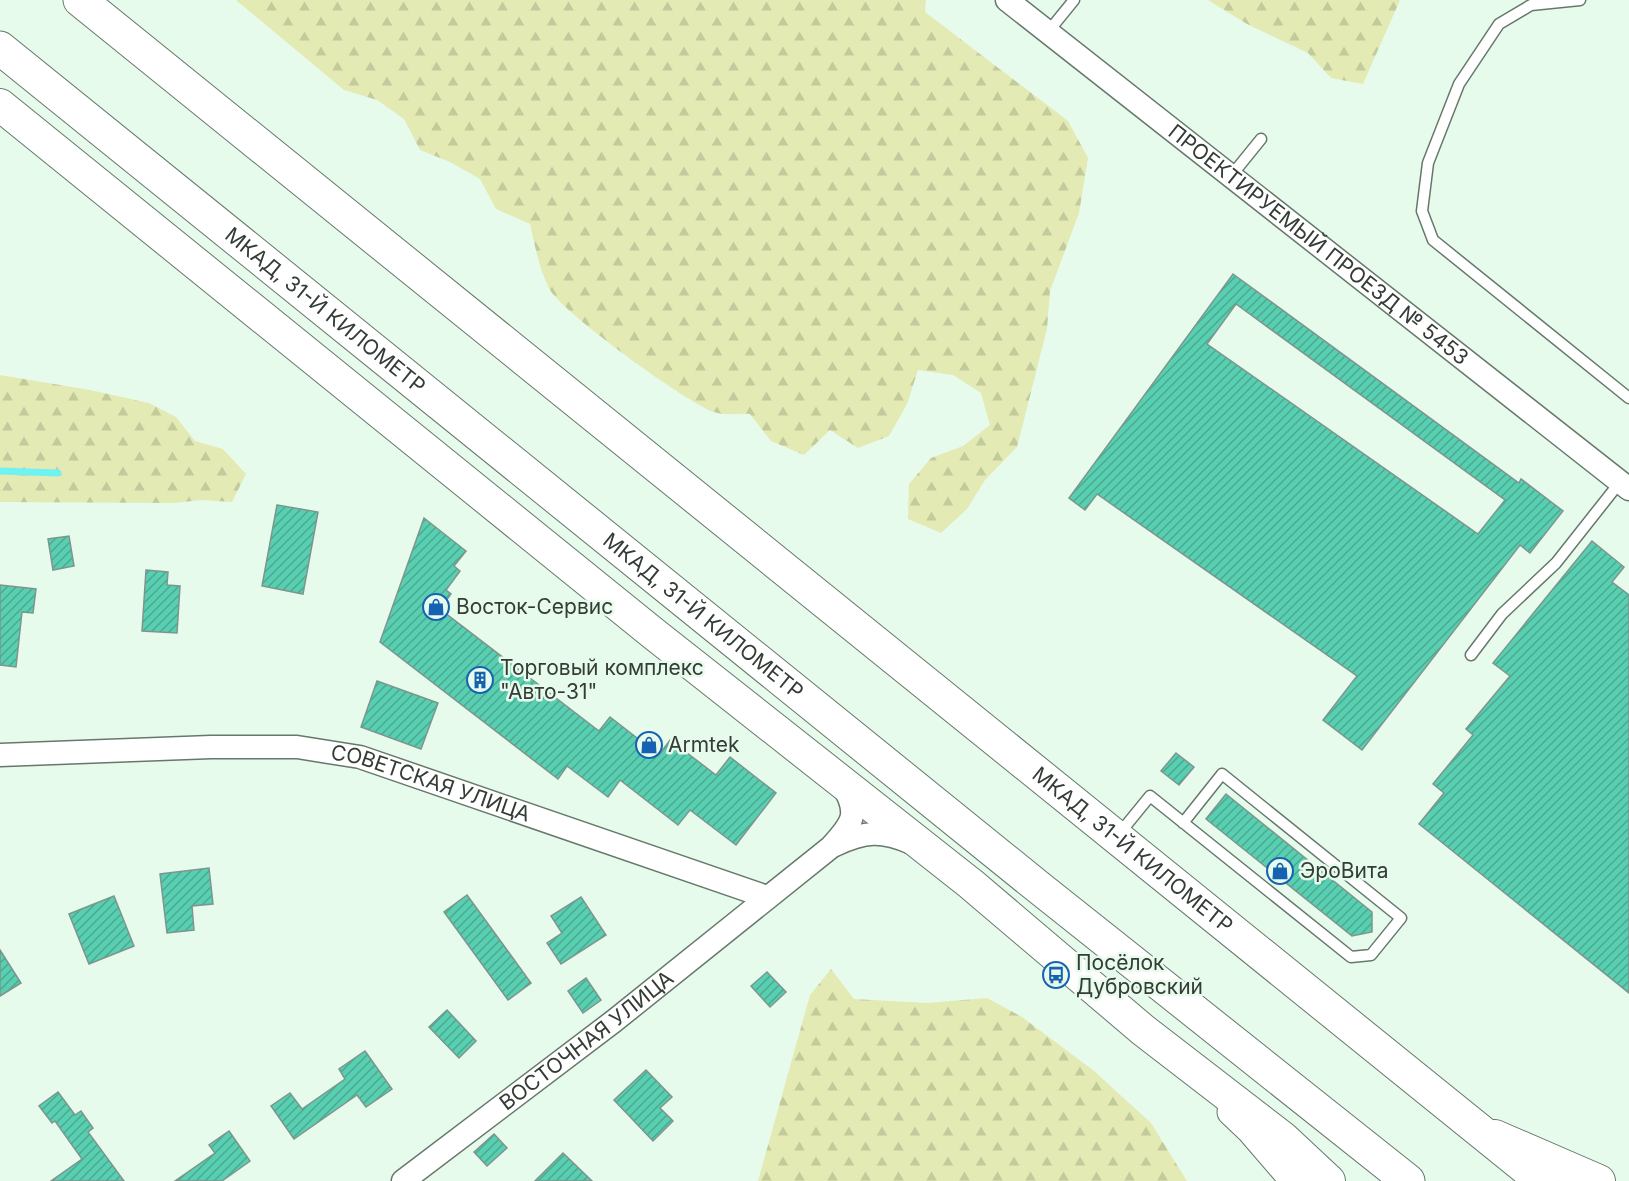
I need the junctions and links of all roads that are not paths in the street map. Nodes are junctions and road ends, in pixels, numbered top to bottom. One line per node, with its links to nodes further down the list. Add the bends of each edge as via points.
1 (80, 0): 16 (highway, МКАД, 31-Й КИЛОМЕТР)
2 (1007, 0): 5 (street, ПРОЕКТИРУЕМЫЙ ПРОЕЗД № 5453)
3 (1074, 0): 5 (lane)
4 (1580, 0): 10 (lane, via 1531,5 1500,24 1459,84 1428,163 1422,211 1433,240)
5 (1048, 32): 9 (street, ПРОЕКТИРУЕМЫЙ ПРОЕЗД № 5453)
6 (0, 48): 25 (highway, МКАД, 31-Й КИЛОМЕТР)
7 (0, 105): 14 (main road)
8 (1261, 139): 9 (lane)
9 (1231, 176): 11 (street, ПРОЕКТИРУЕМЫЙ ПРОЕЗД № 5453)
10 (1629, 398)
11 (1624, 485): 12 (lane, via 1556,563 1502,614)
12 (1471, 655)
13 (0, 755): 19 (street, СОВЕТСКАЯ УЛИЦА, via 297,747 360,757)
14 (839, 780): 17 (street, via 851,799 854,814 849,827); 18 (main road)
15 (1183, 823): 15 (lane, via 1222,774 1401,918 1371,955 1351,957); 16 (lane, via 1150,796)
16 (1117, 837): 21 (highway, МКАД, 31-Й КИЛОМЕТР)
17 (831, 847): 18 (street, via 857,835 875,833); 19 (street)
18 (926, 848): 20 (main road)
19 (767, 897): 22 (street, ВОСТОЧНАЯ УЛИЦА, via 614,1021)
20 (1143, 1030): 23 (street, via 1250,1130); 24 (main road, via 1283,1138)
21 (1472, 1125): 26 (highway, МКАД, 31-Й КИЛОМЕТР); 27 (main road)
22 (403, 1181)
23 (1294, 1181)
24 (1329, 1181)
25 (1408, 1181)
26 (1542, 1181)
27 (1599, 1181)

